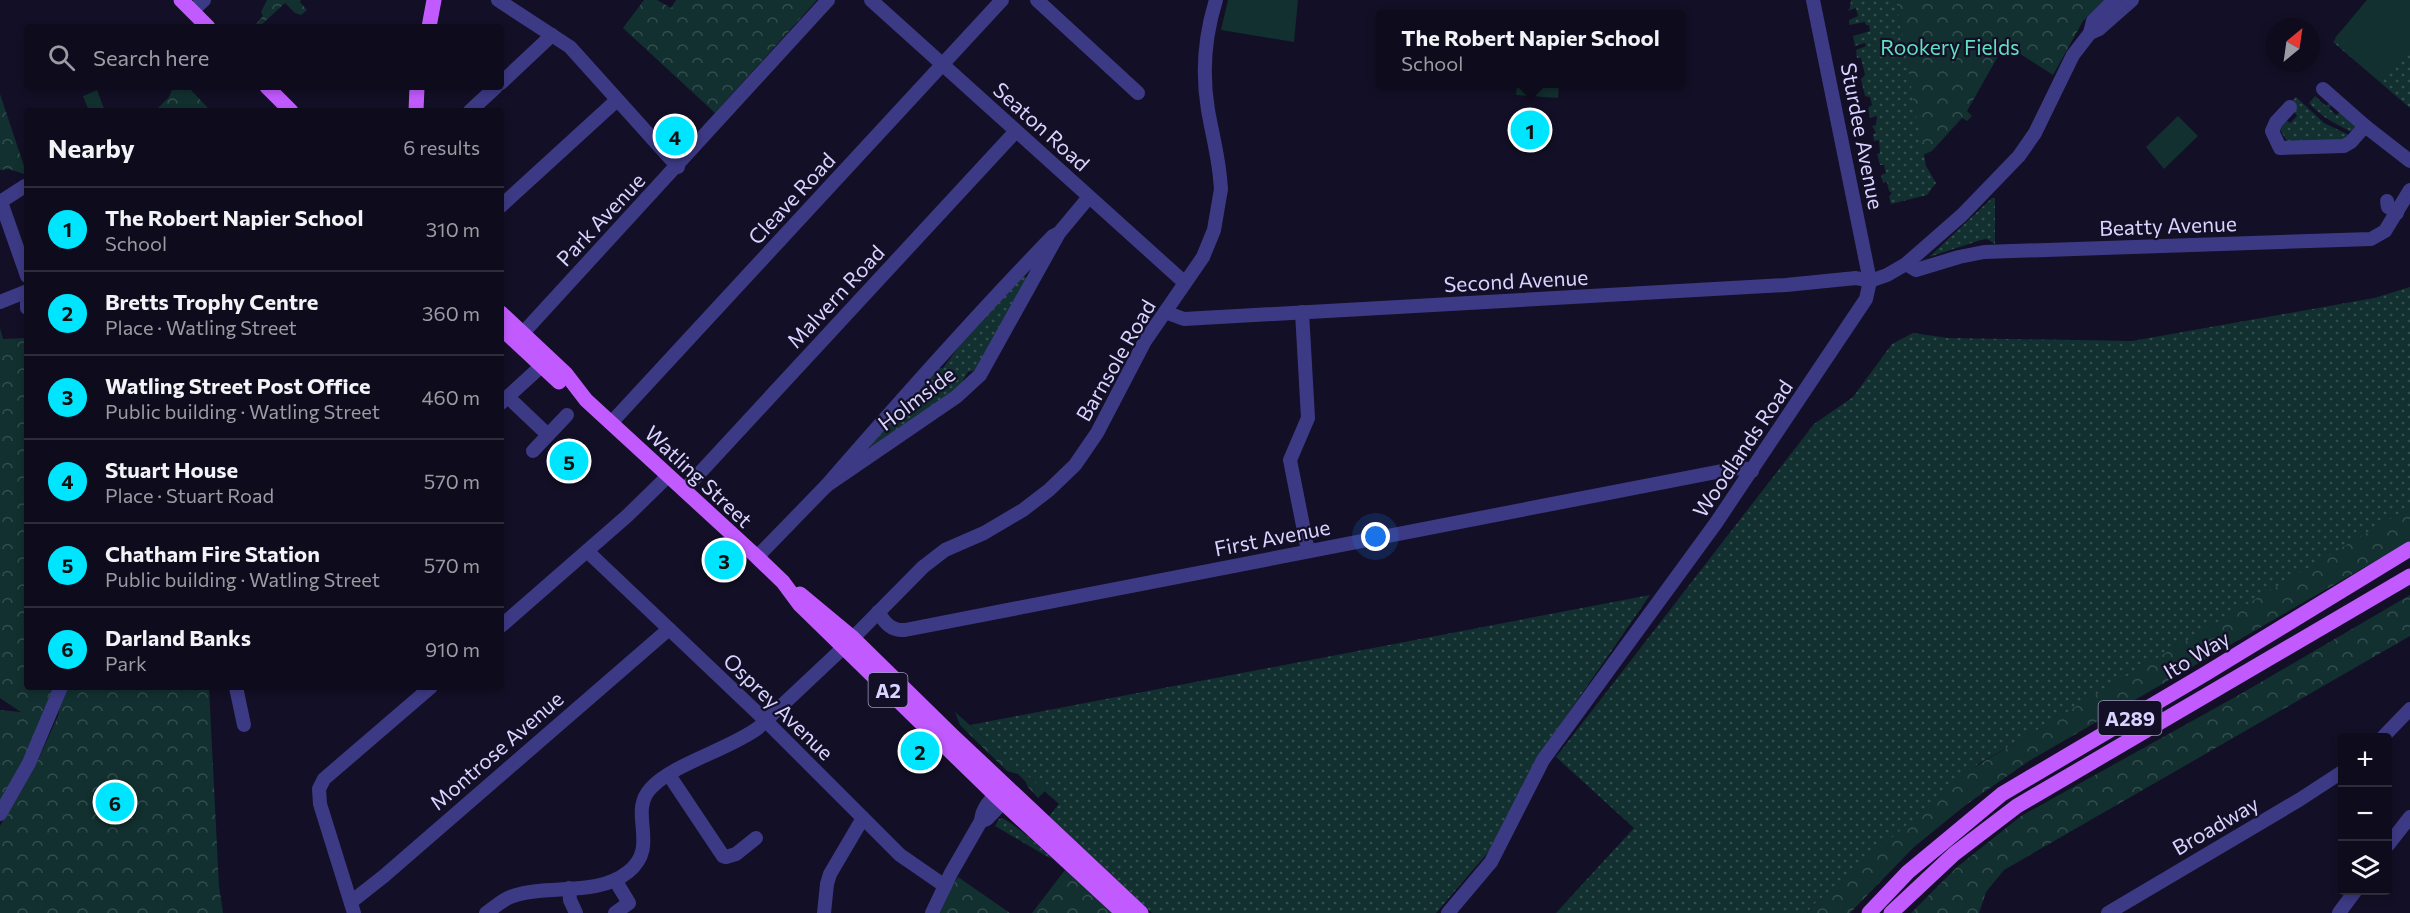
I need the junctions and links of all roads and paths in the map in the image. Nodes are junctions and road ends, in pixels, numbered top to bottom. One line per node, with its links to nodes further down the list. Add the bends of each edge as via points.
1 (204, 0): 12 (street)
2 (434, 0): 14 (main road)
3 (498, 0): 16 (street)
4 (828, 0): 32 (street, Park Avenue)
5 (871, 0): 17 (street, Seaton Road)
6 (1002, 0): 17 (street, Cleave Road)
7 (1037, 0): 23 (street)
8 (1216, 0): 46 (street, Barnsole Road, via 1209,22 1205,89 1221,189 1214,230 1203,257)
9 (1814, 0): 45 (street, Sturdee Avenue)
10 (2114, 0): 15 (street, via 2093,21)
11 (2132, 0): 15 (street)
12 (187, 6): 13 (main road)
13 (205, 24)
14 (430, 24)
15 (2090, 33): 42 (street, via 2073,55 2035,133 2019,156 1962,215)
16 (552, 35): 18 (street); 24 (street, via 571,49)
17 (943, 64): 30 (street, Seaton Road); 57 (street, Cleave Road)
18 (504, 80)
19 (2324, 88): 29 (street)
20 (270, 90): 26 (main road)
21 (417, 90): 27 (main road)
22 (493, 90): 28 (street)
23 (1138, 93)
24 (617, 100): 32 (street); 38 (street)
25 (2290, 106): 29 (street, via 2271,132 2280,148 2344,146)
26 (288, 108)
27 (416, 108)
28 (473, 108)
29 (2365, 126): 31 (street)
30 (1016, 130): 35 (street, Seaton Road); 65 (street, Malvern Road)
31 (2410, 161)
32 (678, 167): 53 (street, Park Avenue)
33 (24, 187): 37 (street)
34 (2410, 190): 39 (street, Beatty Avenue)
35 (1089, 197): 40 (street, Holmside); 46 (street, Seaton Road)
36 (2387, 201): 39 (street, via 2388,207)
37 (0, 202): 43 (street)
38 (504, 204)
39 (2397, 213): 42 (street, Beatty Avenue, via 2384,232 2371,239 1984,252 1916,270)
40 (1059, 233): 41 (street, Holmside); 44 (street, Holmside)
41 (1026, 264): 44 (street); 59 (street, Holmside)
42 (1906, 264): 45 (street)
43 (24, 268)
44 (1038, 274): 61 (street, Holmside, via 980,375 957,397)
45 (1870, 280): 50 (street, Second Avenue); 62 (street, Woodlands Road, via 1866,299)
46 (1185, 283): 49 (street, Barnsole Road)
47 (24, 292): 48 (street)
48 (0, 302)
49 (1165, 312): 50 (street, Second Avenue, via 1184,319); 71 (street, Barnsole Road, via 1140,349 1097,433 1067,473 1023,510 932,559)
50 (1302, 312): 68 (street, via 1308,418 1290,460)
51 (504, 316): 53 (main road, Watling Street / A2)
52 (504, 330): 54 (main road, Watling Street / A2)
53 (523, 333): 54 (main road, Watling Street / A2)
54 (546, 362): 55 (street); 57 (main road, Watling Street / A2, via 573,395 586,400)
55 (505, 400): 58 (street)
56 (567, 415): 58 (street)
57 (610, 423): 63 (main road, Watling Street / A2)
58 (548, 435): 60 (street)
59 (860, 447): 61 (street, Holmside); 64 (street, Holmside)
60 (532, 451)
61 (870, 458): 64 (street, Holmside)
62 (1752, 471): 68 (street, First Avenue, via 1732,469); 105 (street, Woodlands Road, via 1542,760 1491,862)
63 (668, 476): 65 (main road, Watling Street / A2); 67 (street)
64 (826, 486): 69 (street, Holmside)
65 (684, 490): 69 (main road, Watling Street / A2)
66 (2410, 549): 106 (main road, Ito Way / A289, via 2002,794 1908,872)
67 (587, 551): 72 (street); 73 (street, Osprey Avenue)
68 (1308, 551): 71 (street, First Avenue, via 905,630 886,624)
69 (757, 557): 74 (main road, Watling Street / A2, via 807,598)
70 (2410, 576): 107 (main road, Ito Way / A289, via 2017,806 1954,854)
71 (878, 612): 74 (street, Barnsole Road); 75 (street, Barnsole Road)
72 (504, 623)
73 (669, 629): 80 (street, Osprey Avenue); 95 (street, Montrose Avenue, via 377,882)
74 (849, 643): 75 (main road, Watling Street / A2); 80 (street, Barnsole Road); 85 (main road, Watling Street / A2)
75 (866, 651): 85 (main road, Watling Street / A2)
76 (60, 690): 86 (street, via 34,754)
77 (237, 690): 81 (street)
78 (428, 690): 95 (street, via 324,779 319,790)
79 (2410, 708): 82 (street)
80 (766, 721): 83 (street, Barnsole Road, via 746,736); 88 (street, Osprey Avenue)
81 (244, 725)
82 (2387, 733)
83 (669, 775): 89 (street, via 723,856 736,854); 91 (street, Barnsole Road, via 650,789 644,801 645,846 641,858)
84 (2338, 775): 97 (street, Broadway)
85 (1005, 794): 92 (street, via 987,819 981,821); 103 (main road, A2); 104 (main road, A2)
86 (0, 814)
87 (2410, 817): 90 (street)
88 (863, 818): 92 (street, Osprey Avenue, via 900,855); 101 (street, via 830,874)
89 (756, 838)
90 (2391, 841)
91 (615, 880): 93 (street); 96 (street)
92 (945, 885): 102 (street)
93 (569, 888): 98 (street, via 514,895); 99 (street)
94 (2353, 895): 108 (street)
95 (352, 908)
96 (633, 908): 100 (street)
97 (2117, 911)
98 (486, 913)
99 (576, 913)
100 (615, 913)
101 (824, 913)
102 (932, 913)
103 (1123, 913)
104 (1141, 913)
105 (1448, 913)
106 (1869, 913)
107 (1890, 913)
108 (2339, 913)

